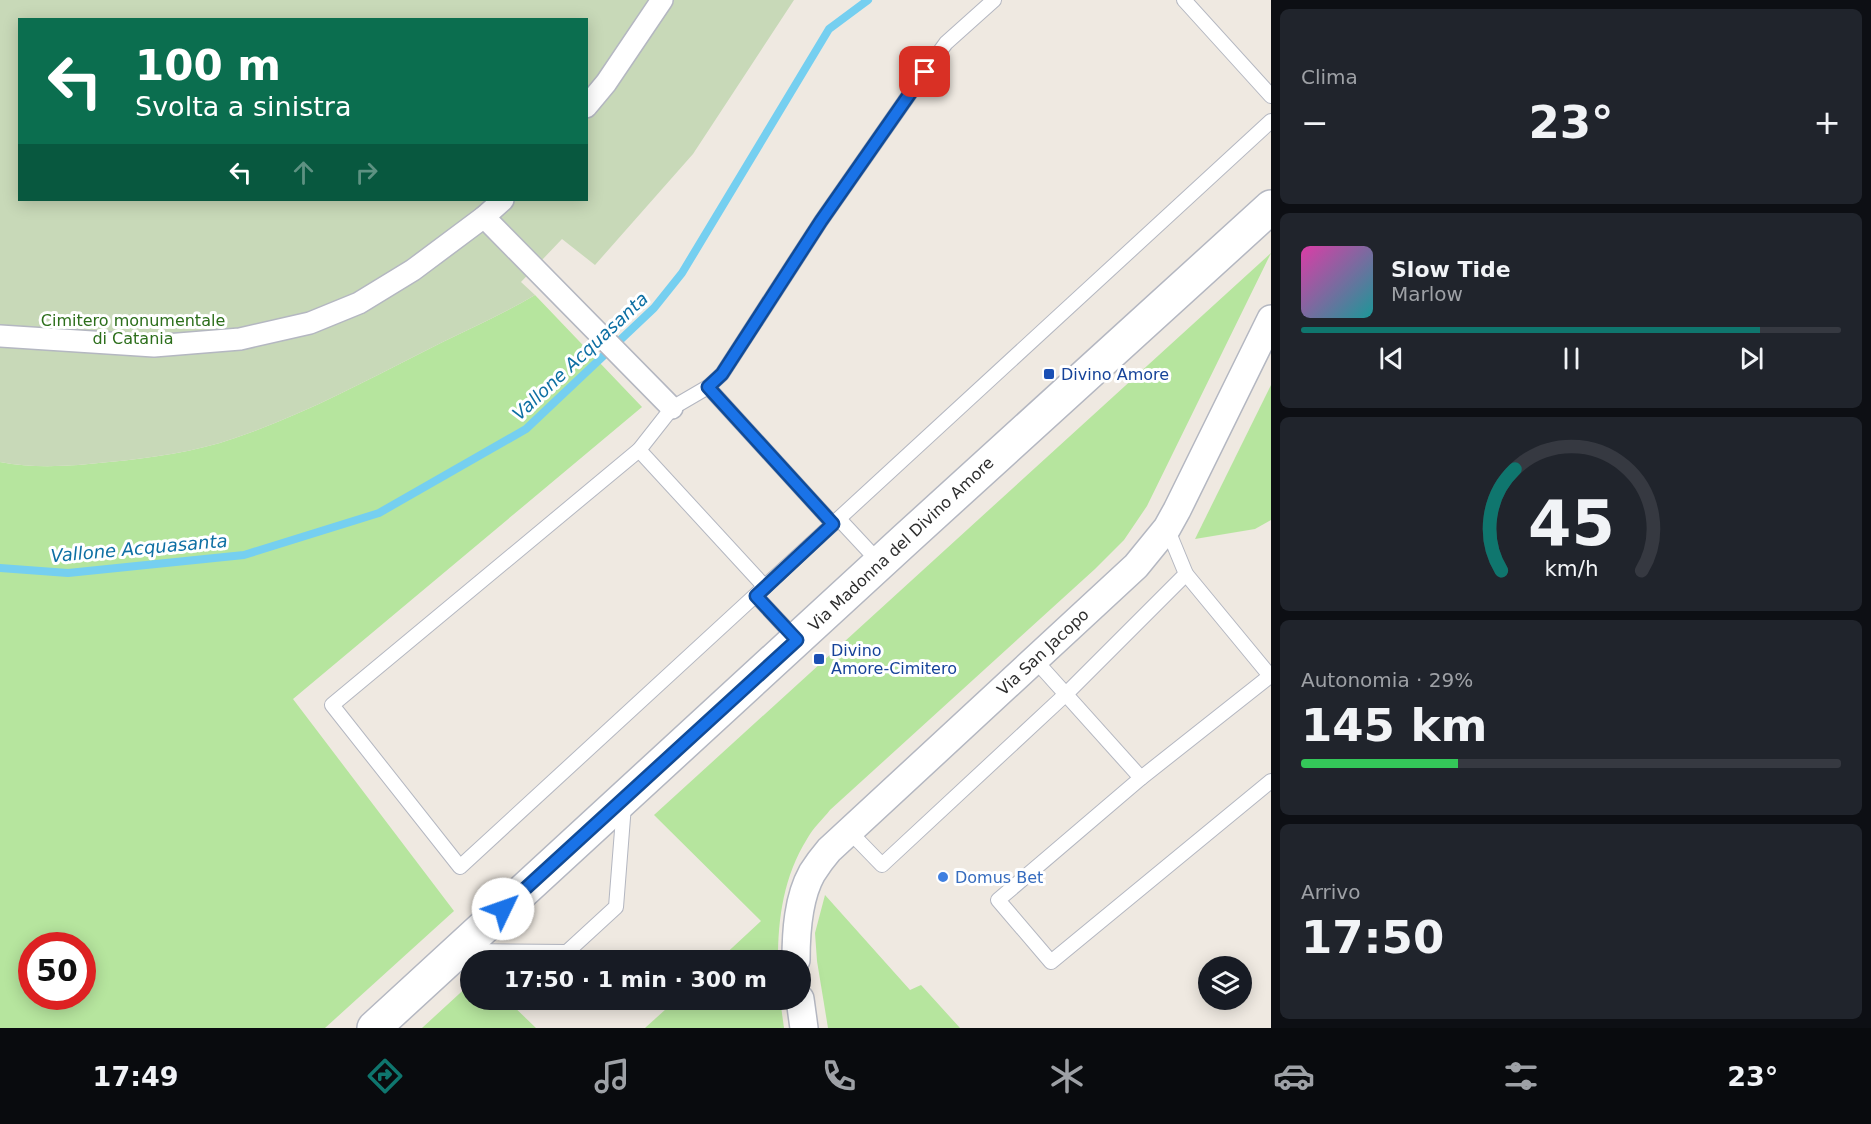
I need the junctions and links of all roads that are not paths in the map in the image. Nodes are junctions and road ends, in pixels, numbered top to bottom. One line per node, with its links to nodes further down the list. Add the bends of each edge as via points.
1 (662, 0): 5 (street)
2 (994, 0): 12 (lane, via 946,43 821,221 728,364)
3 (1184, 0): 4 (lane)
4 (1271, 96)
5 (588, 105)
6 (1271, 121): 15 (lane)
7 (502, 201): 9 (street)
8 (1271, 207): 17 (main road, Via Madonna del Divino Amore)
9 (484, 217): 11 (street, via 413,270 359,303 310,323 240,339 154,346); 13 (street)
10 (1271, 319): 16 (street, Via San Jacopo)
11 (0, 336)
12 (708, 387): 13 (lane); 15 (lane)
13 (672, 408): 14 (lane)
14 (639, 450): 19 (lane); 19 (lane, via 332,705 460,867)
15 (836, 521): 17 (lane); 19 (lane)
16 (1167, 528): 18 (lane); 21 (street, Via San Jacopo, via 1136,566)
17 (880, 563): 20 (main road, Via Madonna del Divino Amore)
18 (1186, 574): 22 (lane); 23 (lane)
19 (760, 591): 20 (lane)
20 (797, 640): 26 (main road, Via Madonna del Divino Amore)
21 (1035, 660): 23 (lane); 27 (street, Via San Jacopo)
22 (1270, 676): 24 (lane)
23 (1066, 694): 24 (lane); 27 (lane, via 882,865)
24 (1141, 778): 25 (lane, via 998,900 1052,962)
25 (1271, 781)
26 (625, 798): 29 (main road, Via Madonna del Divino Amore); 29 (lane, via 616,907 567,952)
27 (849, 831): 28 (street, Via San Jacopo, via 812,874 796,931)
28 (796, 950)
29 (456, 951): 31 (main road, Via Madonna del Divino Amore)
30 (802, 1010): 32 (street)
31 (374, 1028)
32 (804, 1028)

